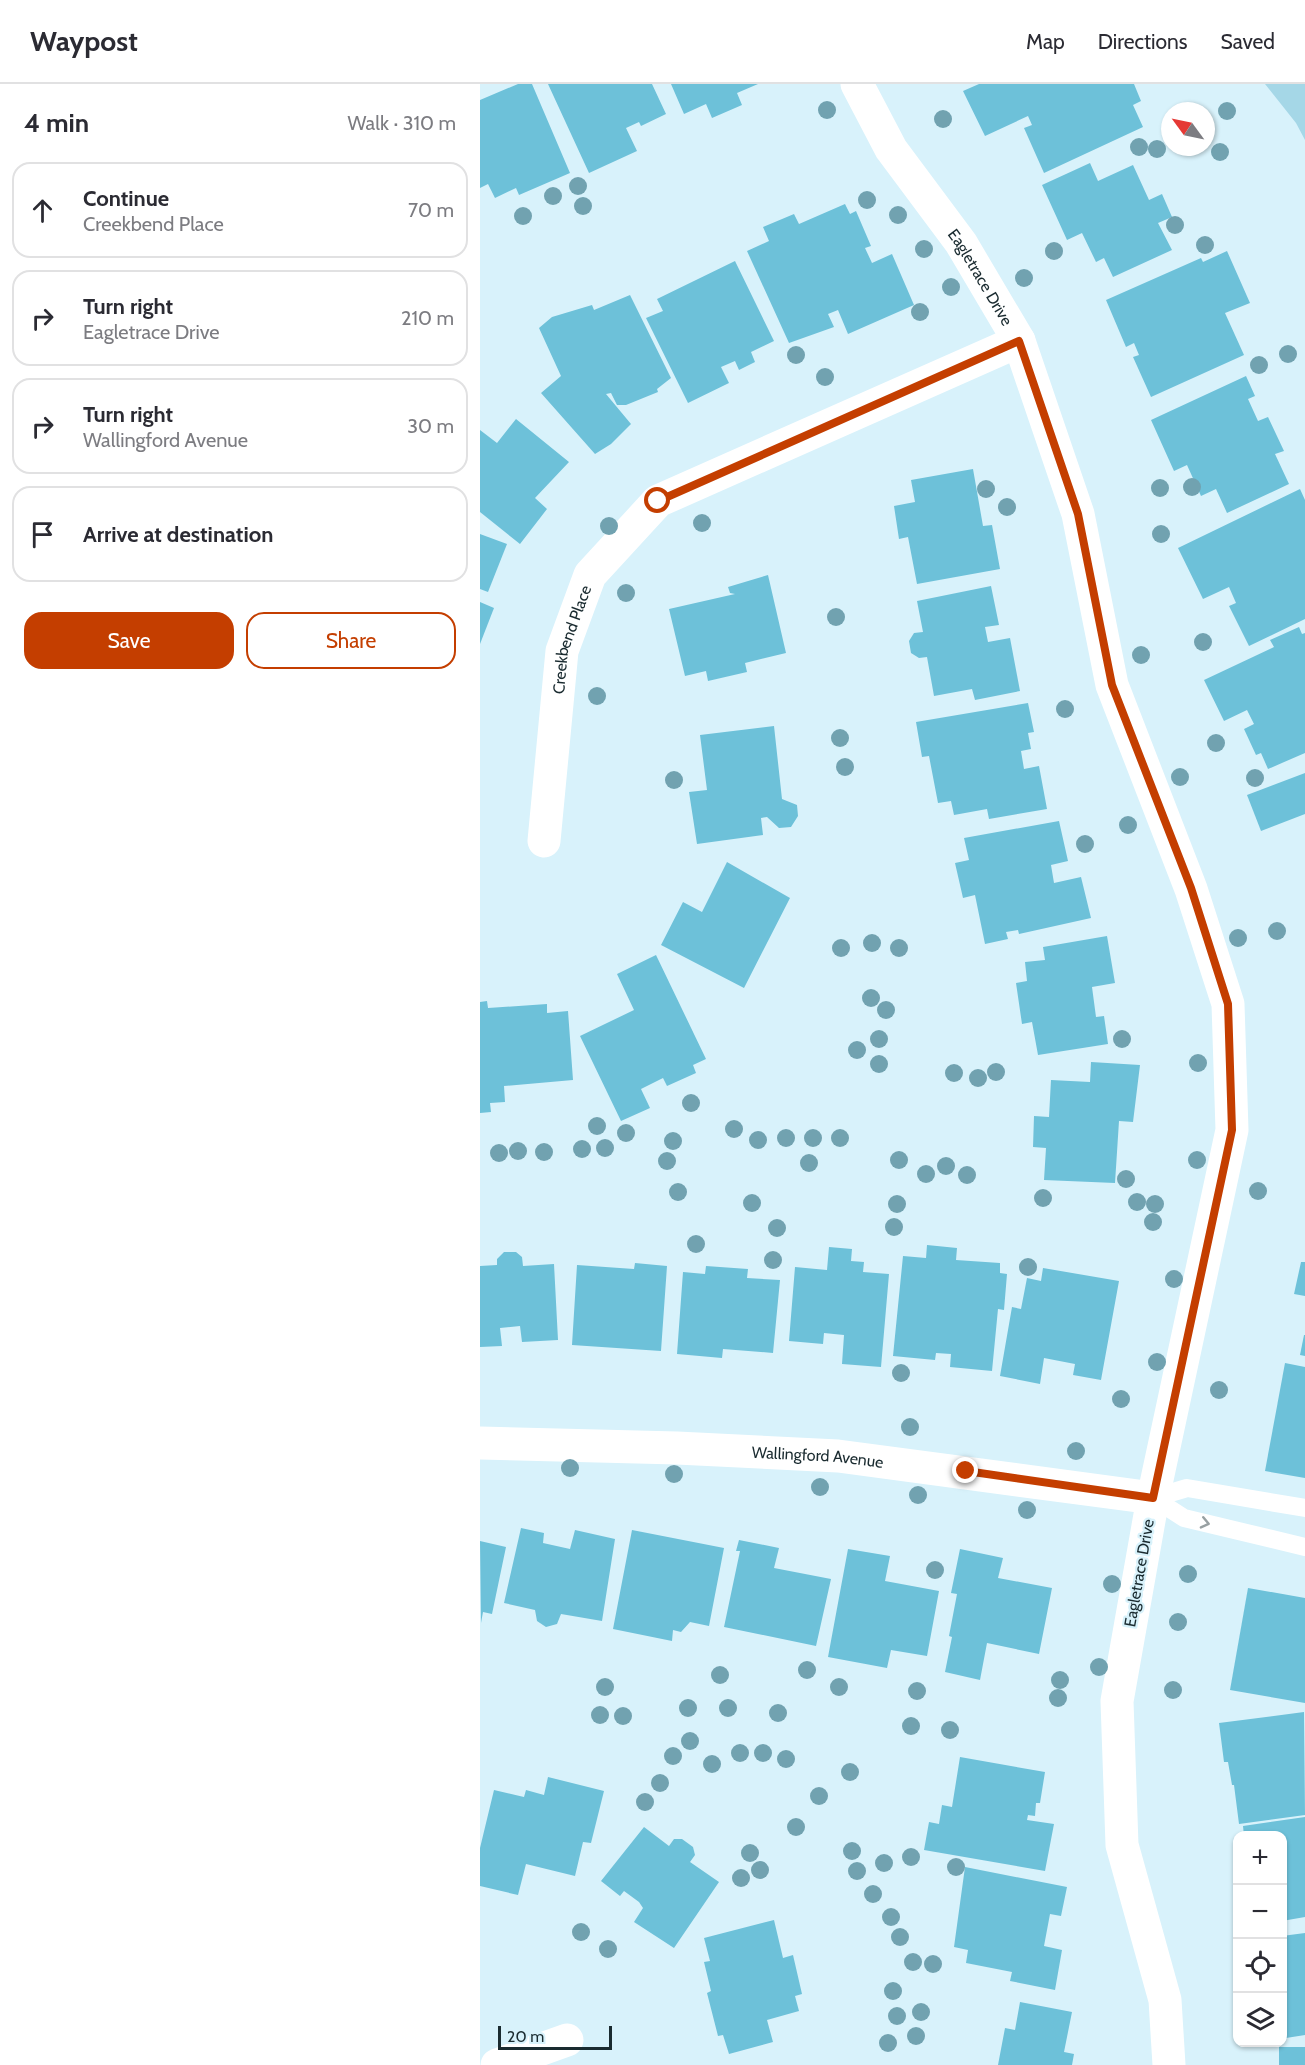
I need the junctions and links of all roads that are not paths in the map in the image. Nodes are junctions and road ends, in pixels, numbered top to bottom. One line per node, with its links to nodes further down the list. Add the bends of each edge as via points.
1 (857, 84): 2 (street, Eagletrace Drive, via 891,149 962,243)
2 (1019, 341): 3 (street, Creekbend Place, via 658,501 590,575 562,651); 5 (street, Eagletrace Drive, via 1078,514 1112,685 1191,888 1228,1004 1232,1130)
3 (544, 841)
4 (480, 1443): 5 (street, Wallingford Avenue, via 838,1456)
5 (1153, 1498): 6 (lane, via 1187,1488); 7 (lane, one-way to 7, via 1184,1518); 10 (street, Eagletrace Drive, via 1117,1701 1122,1845 1165,2000)
6 (1305, 1508)
7 (1305, 1547)
8 (567, 2040): 9 (street)
9 (497, 2065)
10 (1169, 2065)

